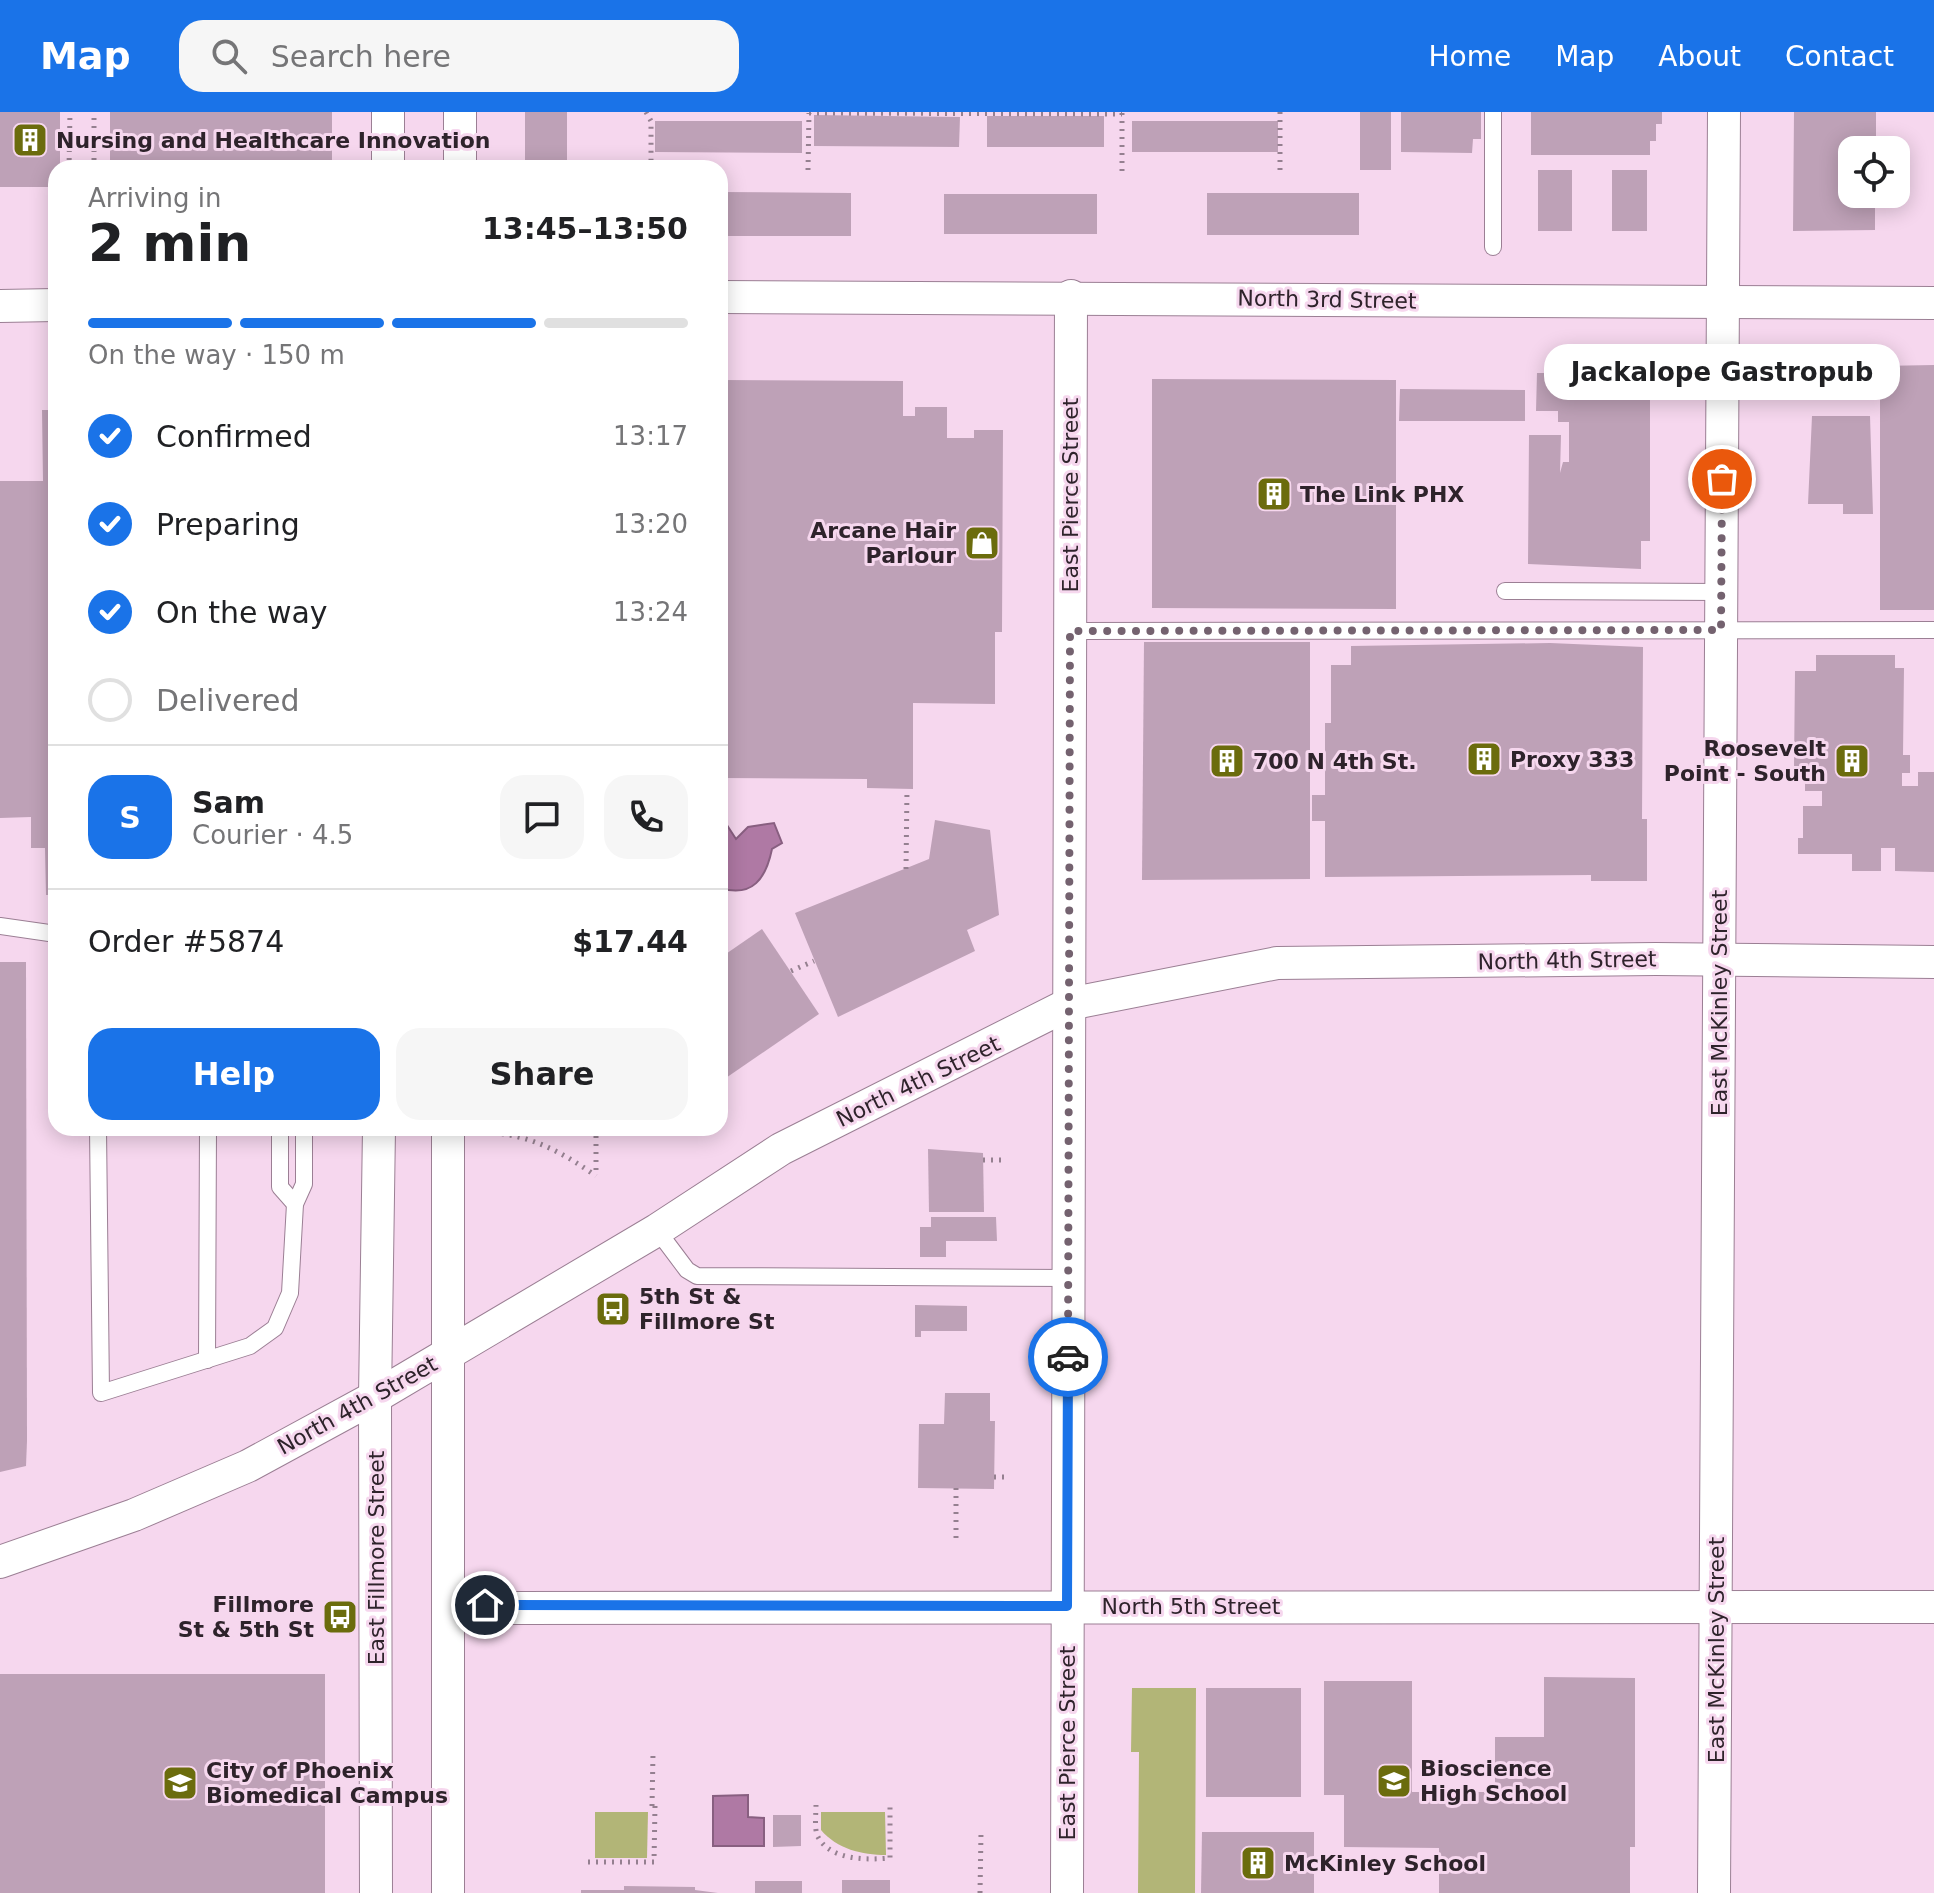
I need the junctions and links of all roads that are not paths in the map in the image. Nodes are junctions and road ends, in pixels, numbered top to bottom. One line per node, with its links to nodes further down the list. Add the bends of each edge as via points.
1 (388, 112): 5 (street)
2 (460, 112): 6 (street)
3 (1493, 112): 7 (lane)
4 (1724, 112): 11 (street, East McKinley Street)
5 (388, 160)
6 (460, 160)
7 (1493, 247)
8 (1071, 296): 9 (street, North 3rd Street); 11 (street, North 3rd Street); 18 (street, East Pierce Street)
9 (728, 297)
10 (1934, 303): 11 (street, North 3rd Street)
11 (1723, 304): 15 (street, East McKinley Street)
12 (48, 305): 13 (street)
13 (0, 306)
14 (1505, 591): 15 (lane)
15 (1721, 592): 16 (street, East McKinley Street)
16 (1721, 630): 17 (lane); 18 (lane); 21 (street, East McKinley Street)
17 (1934, 630)
18 (1070, 631): 23 (street, East Pierce Street)
19 (0, 926): 20 (lane)
20 (48, 933)
21 (1719, 959): 22 (street, North 4th Street); 23 (street, North 4th Street, via 1277,963); 38 (street, East McKinley Street)
22 (1934, 962)
23 (1069, 1004): 31 (street, North 4th Street, via 781,1149); 32 (street, East Pierce Street)
24 (98, 1136): 34 (lane, via 101,1393)
25 (208, 1136): 34 (lane)
26 (280, 1136): 30 (lane, via 280,1187)
27 (304, 1136): 30 (lane, via 304,1184)
28 (379, 1136): 35 (street, East Fillmore Street)
29 (448, 1136): 33 (street)
30 (295, 1204): 34 (lane, via 290,1293 279,1321 250,1346)
31 (657, 1230): 32 (lane, via 697,1276); 33 (street, North 4th Street)
32 (1068, 1278): 37 (street, East Pierce Street)
33 (450, 1354): 35 (street, North 4th Street); 40 (street)
34 (207, 1360)
35 (375, 1397): 36 (street, North 4th Street, via 248,1466 134,1515); 41 (street, East Fillmore Street)
36 (0, 1562)
37 (1067, 1606): 38 (street, North 5th Street); 40 (street, North 5th Street); 43 (street, East Pierce Street)
38 (1716, 1607): 39 (street, North 5th Street); 44 (street, East McKinley Street)
39 (1934, 1607)
40 (448, 1608): 42 (street)
41 (376, 1893)
42 (448, 1893)
43 (1067, 1893)
44 (1714, 1893)

